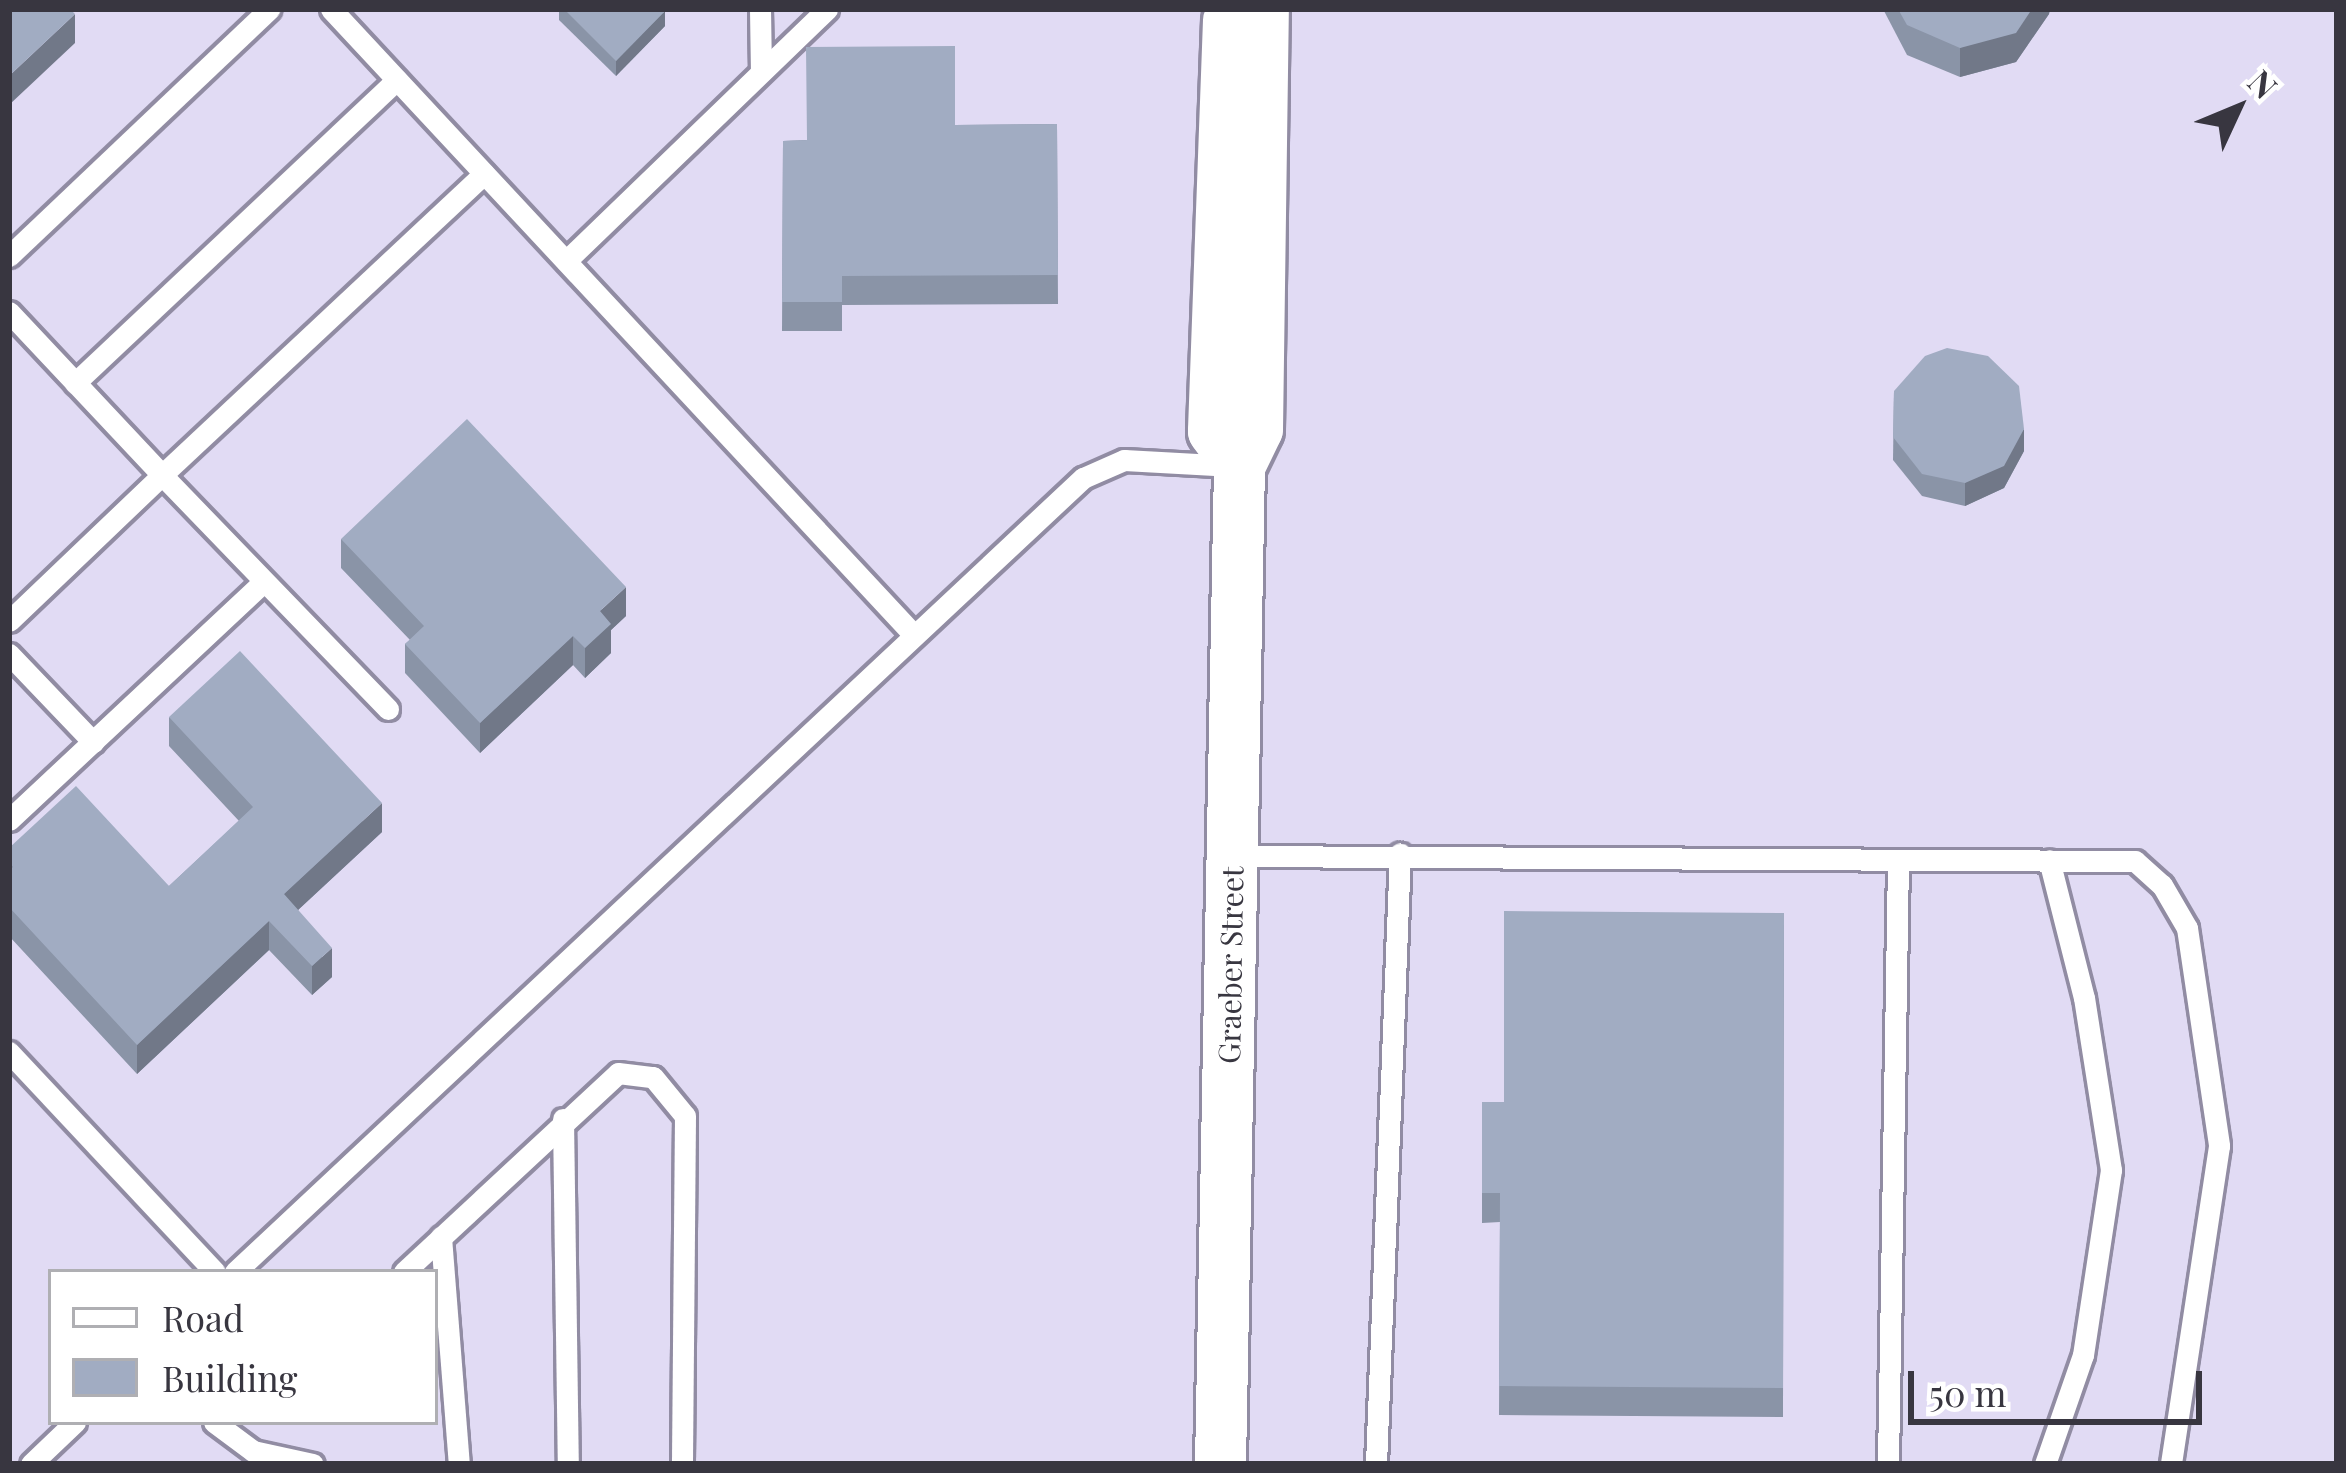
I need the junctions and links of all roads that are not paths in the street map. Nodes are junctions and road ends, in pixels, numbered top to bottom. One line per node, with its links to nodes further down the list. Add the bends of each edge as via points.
1 (269, 9): 10 (lane)
2 (332, 9): 8 (lane)
3 (760, 9): 7 (lane)
4 (826, 9): 7 (lane)
5 (1229, 9): 14 (street, Graeber Street, via 1213,431)
6 (1263, 9): 14 (street, Graeber Street, via 1256,429)
7 (761, 72): 11 (lane)
8 (398, 80): 9 (lane); 13 (lane)
9 (484, 173): 11 (lane); 15 (lane)
10 (9, 256)
11 (566, 261): 18 (lane)
12 (9, 312): 13 (lane)
13 (75, 383): 15 (lane)
14 (1239, 466): 18 (lane, via 1124,460 1083,478); 24 (street, Graeber Street)
15 (162, 475): 16 (lane); 17 (lane)
16 (264, 581): 20 (lane); 21 (lane)
17 (9, 620)
18 (912, 633): 31 (lane)
19 (9, 654): 21 (lane)
20 (388, 709)
21 (92, 742): 22 (lane)
22 (9, 820)
23 (1400, 853): 24 (lane); 25 (lane); 41 (lane)
24 (1232, 856): 40 (street, Graeber Street)
25 (1898, 860): 26 (lane); 42 (lane)
26 (2049, 860): 43 (lane, via 2084,998 2111,1170 2083,1354); 44 (lane, via 2135,861 2162,885 2187,928 2219,1146)
27 (9, 1052): 30 (lane)
28 (563, 1119): 29 (lane); 38 (lane); 39 (lane, via 617,1073 637,1070 670,1091 685,1116)
29 (441, 1237): 32 (lane); 37 (lane)
30 (211, 1269)
31 (238, 1269)
32 (407, 1269)
33 (72, 1425): 35 (lane)
34 (229, 1426): 36 (lane, via 253,1451)
35 (31, 1464)
36 (314, 1464)
37 (459, 1464)
38 (568, 1464)
39 (682, 1464)
40 (1220, 1464)
41 (1376, 1464)
42 (1888, 1464)
43 (2045, 1464)
44 (2171, 1464)

